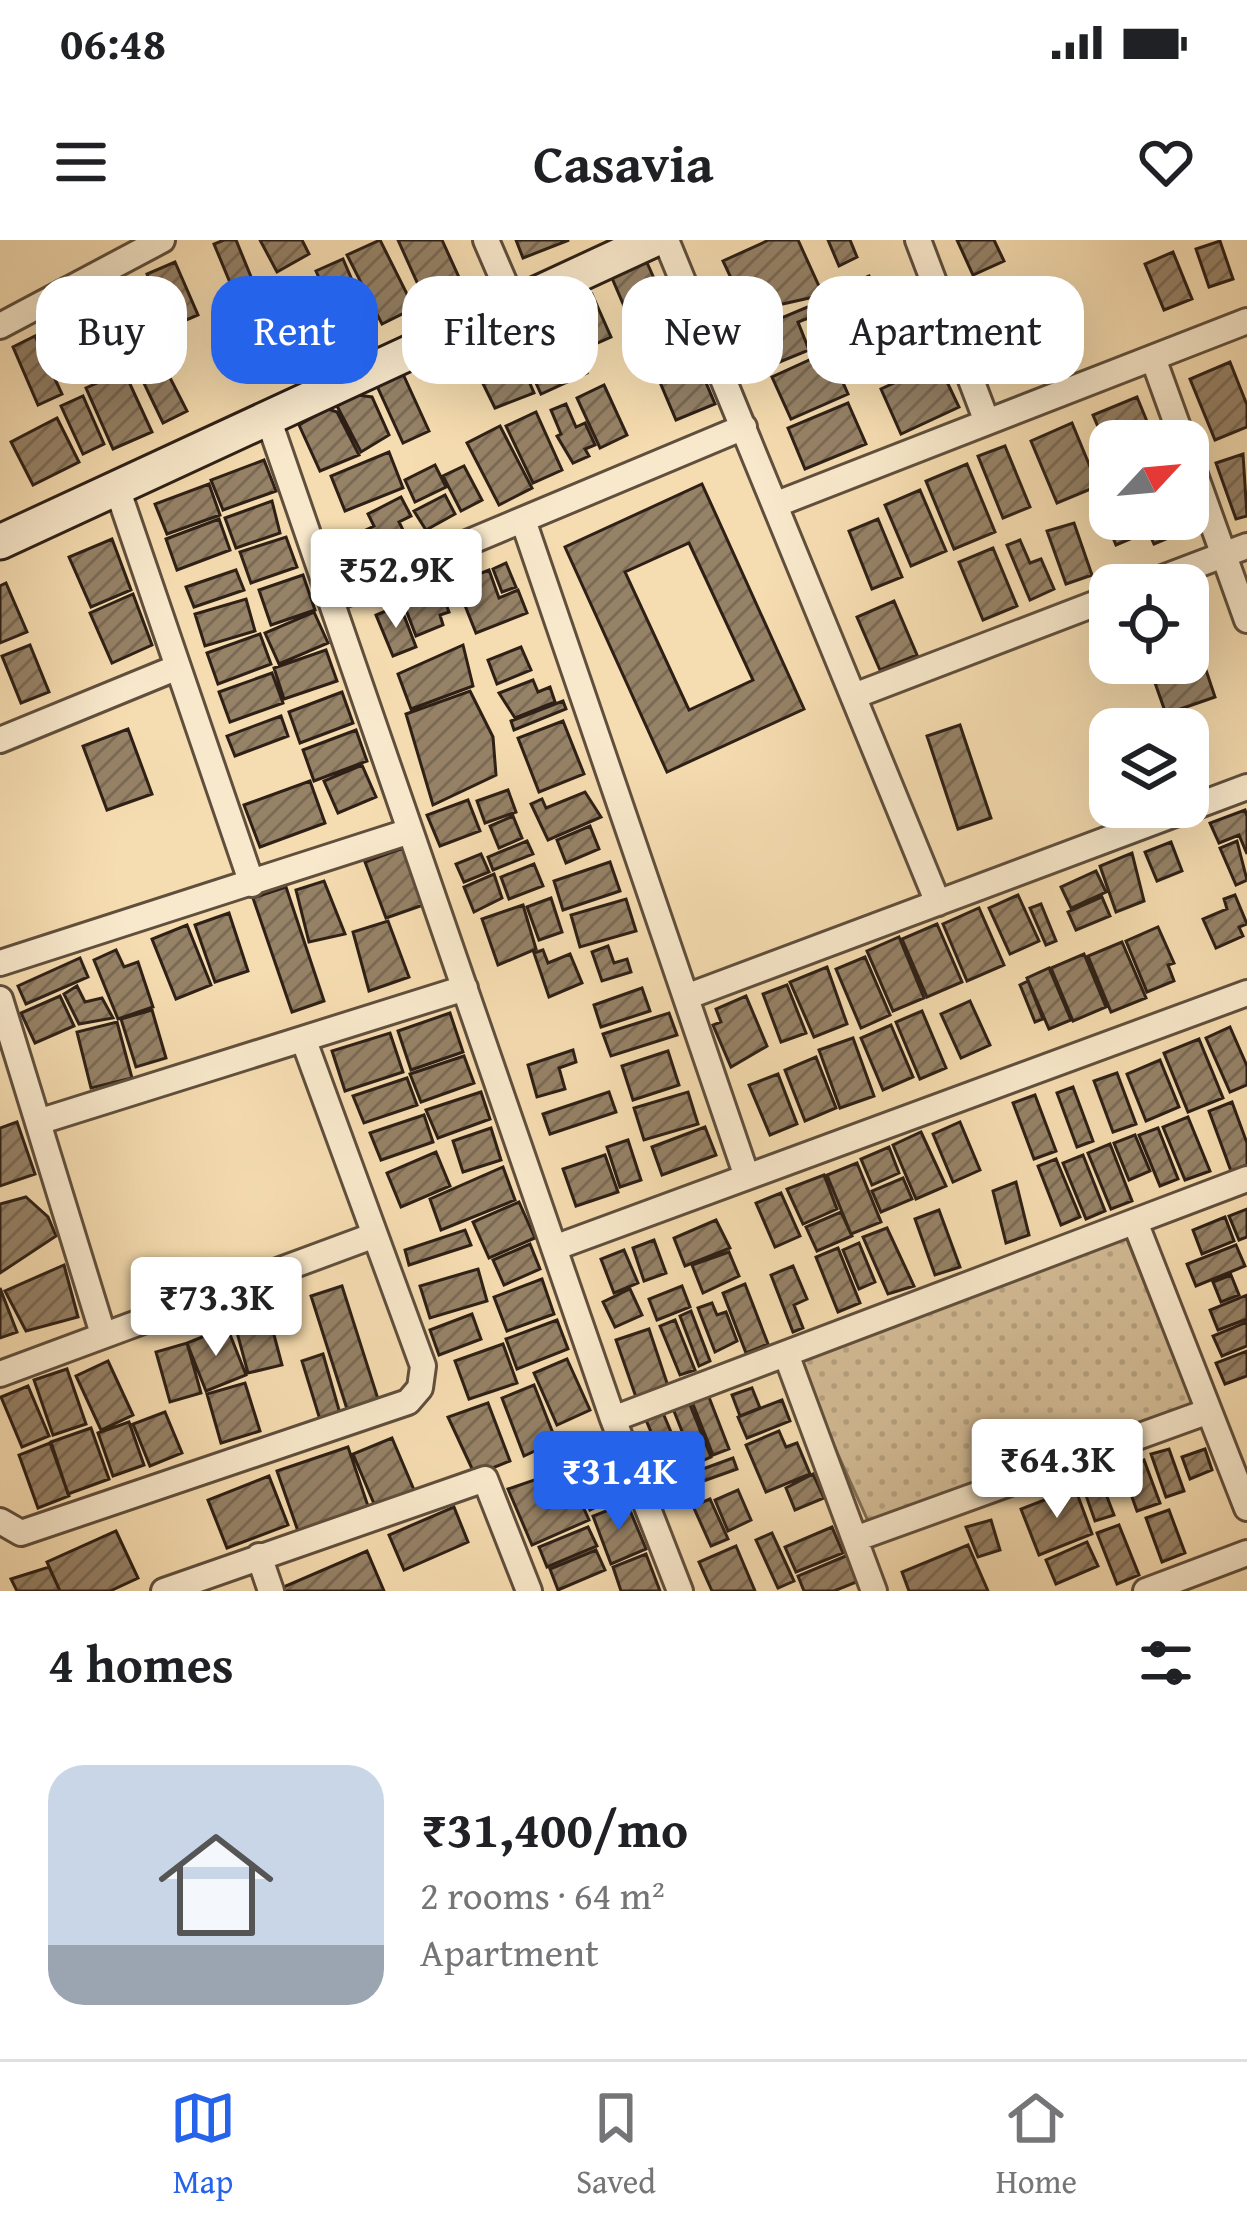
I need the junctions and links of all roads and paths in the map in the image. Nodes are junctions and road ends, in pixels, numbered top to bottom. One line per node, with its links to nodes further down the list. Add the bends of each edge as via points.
1 (486, 240): 6 (street)
2 (653, 240): 7 (street)
3 (666, 240): 15 (street)
4 (918, 240): 14 (street)
5 (147, 244): 9 (street)
6 (502, 276)
7 (576, 276)
8 (1247, 321): 11 (street)
9 (0, 326)
10 (402, 356): 12 (street)
11 (1153, 358): 13 (street); 14 (street)
12 (268, 418): 16 (street); 23 (street)
13 (1175, 420)
14 (987, 422): 18 (street)
15 (744, 427): 18 (street); 19 (street)
16 (117, 488): 20 (street); 26 (street)
17 (1209, 497): 21 (street)
18 (777, 504): 27 (street)
19 (523, 520): 23 (street); 36 (street)
20 (0, 542)
21 (1235, 550): 22 (street); 25 (street)
22 (1199, 564)
23 (331, 600): 30 (street)
24 (1089, 606): 27 (street)
25 (1247, 620)
26 (178, 667): 28 (street); 31 (street)
27 (854, 695): 32 (street)
28 (0, 740)
29 (1247, 788): 32 (street)
30 (410, 831): 31 (street); 34 (street)
31 (252, 884): 33 (street)
32 (938, 903): 36 (street)
33 (0, 963)
34 (465, 988): 38 (street); 44 (street)
35 (1247, 993): 40 (street)
36 (686, 997): 40 (street)
37 (0, 999): 39 (street)
38 (304, 1041): 39 (street); 43 (street)
39 (38, 1122): 45 (street)
40 (747, 1177): 44 (street)
41 (1247, 1179): 42 (street)
42 (1135, 1222): 46 (street); 48 (street)
43 (375, 1235): 45 (street); 51 (street, via 423,1366 408,1402 21,1533)
44 (554, 1248): 49 (street)
45 (104, 1334): 47 (street)
46 (785, 1354): 49 (street); 52 (street)
47 (0, 1374)
48 (1209, 1411): 50 (street); 52 (street)
49 (613, 1419): 58 (street)
50 (1247, 1508)
51 (0, 1521)
52 (855, 1539): 59 (street)
53 (1247, 1553): 60 (street)
54 (259, 1556): 55 (street); 56 (street); 57 (street, via 485,1478)
55 (164, 1591)
56 (272, 1591)
57 (529, 1591)
58 (680, 1591)
59 (874, 1591)
60 (1145, 1591)

